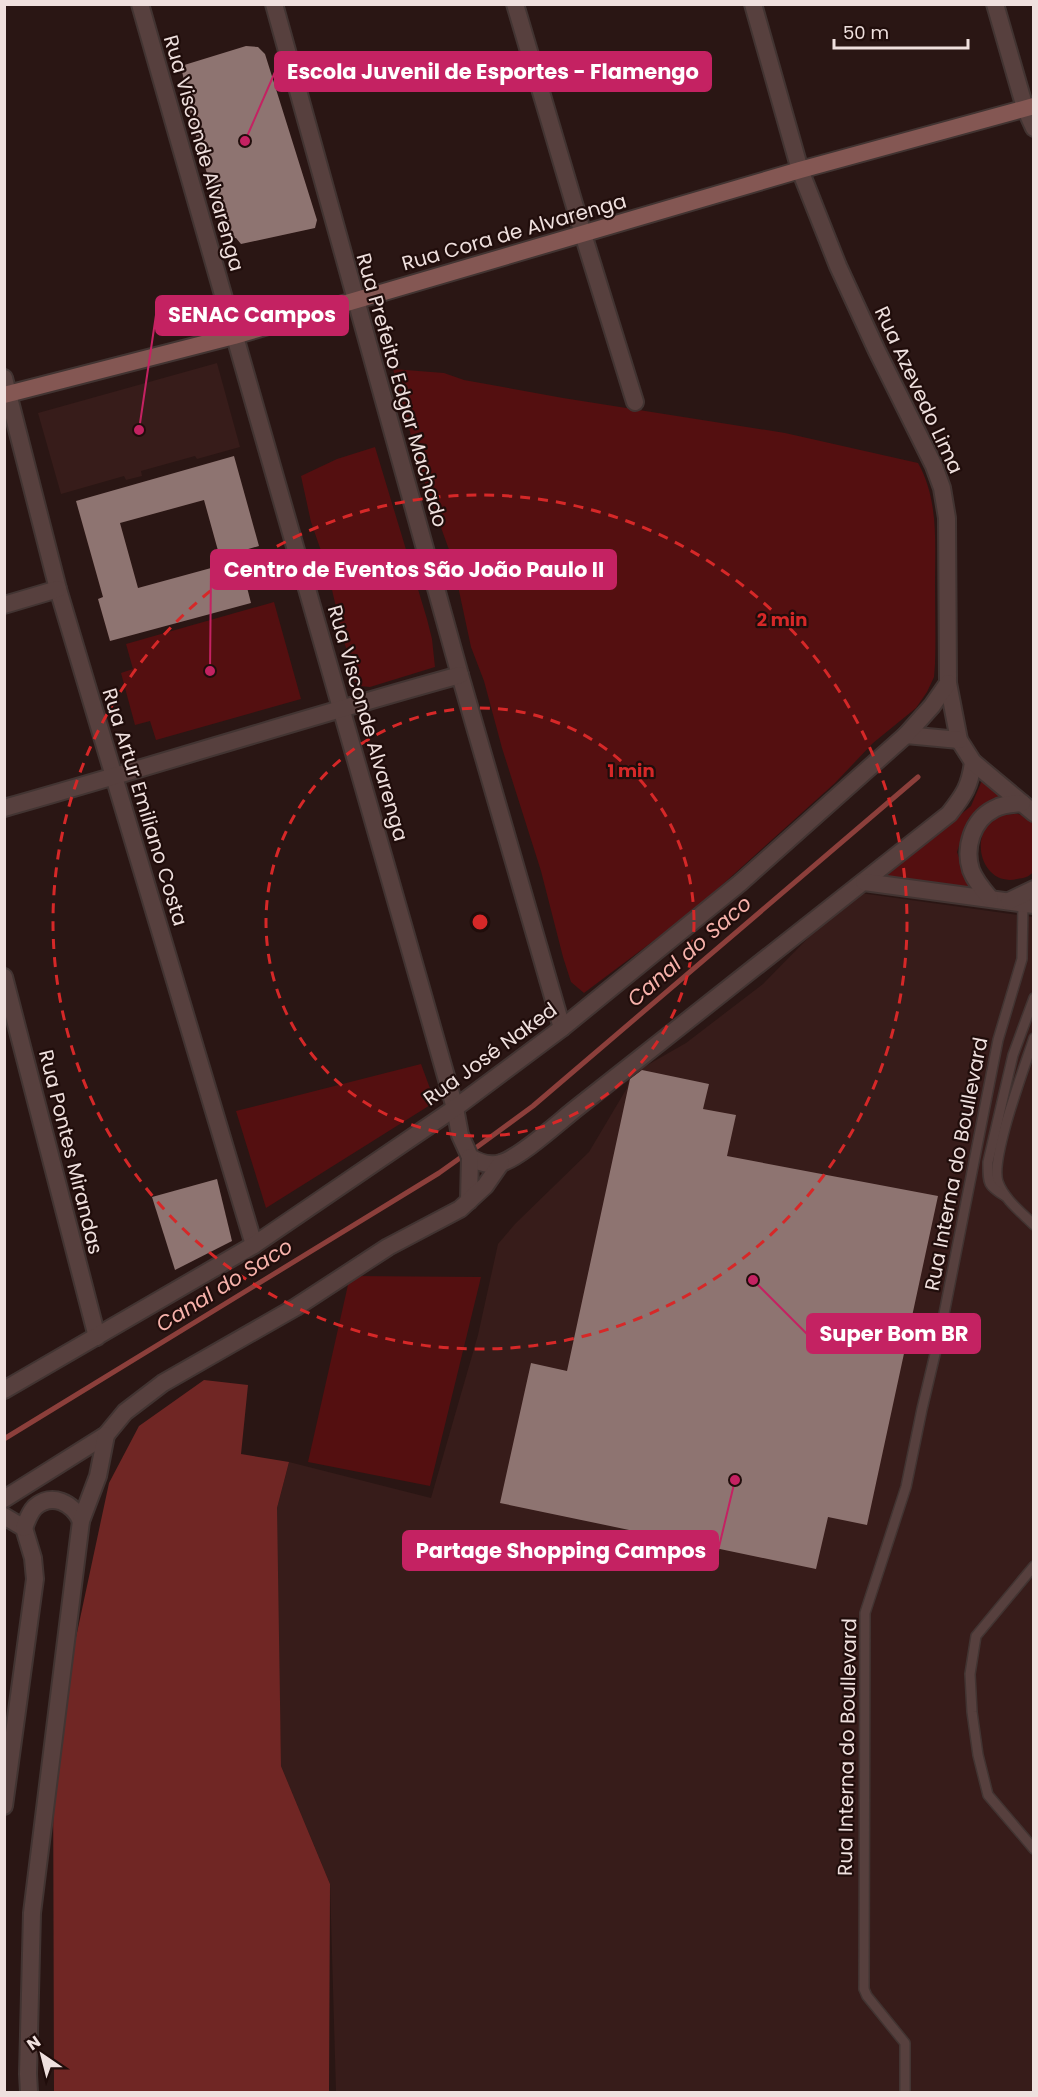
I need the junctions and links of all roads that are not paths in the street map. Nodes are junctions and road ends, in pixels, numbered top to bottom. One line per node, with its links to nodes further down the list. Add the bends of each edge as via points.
1 (141, 4): 11 (street, Rua Visconde Alvarenga)
2 (274, 4): 10 (street, Rua Prefeito Edgar Machado)
3 (516, 4): 9 (street)
4 (753, 4): 8 (street, Rua Azevedo Lima)
5 (995, 4): 6 (street)
6 (1029, 107): 7 (street); 8 (main road, Rua Cora de Alvarenga)
7 (1034, 128)
8 (800, 170): 9 (main road, Rua Cora de Alvarenga); 17 (street, Rua Azevedo Lima, via 838,266 942,488 947,518)
9 (583, 234): 10 (main road, Rua Cora de Alvarenga); 13 (street)
10 (354, 300): 11 (main road, Rua Cora de Alvarenga); 16 (street, Rua Prefeito Edgar Machado)
11 (234, 336): 12 (main road, Rua Cora de Alvarenga); 18 (street, Rua Visconde Alvarenga)
12 (6, 389): 14 (street, Rua Artur Emiliano Costa)
13 (635, 402)
14 (58, 589): 15 (street); 22 (street, Rua Artur Emiliano Costa)
15 (4, 605)
16 (460, 675): 18 (street); 31 (street, Rua Prefeito Edgar Machado)
17 (948, 683): 19 (street, Rua José Naked); 20 (street, Rua Azevedo Lima)
18 (342, 707): 22 (street); 33 (street, Rua Visconde Alvarenga)
19 (906, 735): 20 (street); 31 (street, Rua José Naked, via 740,883)
20 (959, 740): 21 (street, Rua Azevedo Lima)
21 (973, 762): 24 (street, Rua Azevedo Lima); 25 (street, via 966,793 949,814)
22 (113, 777): 23 (street); 39 (street, Rua Artur Emiliano Costa)
23 (4, 808)
24 (1028, 808): 27 (street, via 1005,805 994,809 975,826 968,856 972,872)
25 (864, 882): 27 (street); 35 (street, via 528,1146)
26 (1034, 889): 28 (street)
27 (990, 898): 28 (street)
28 (1022, 903): 51 (lane, Rua Interna do Boullevard, via 1022,959 998,1040 941,1329 906,1487 865,1613 864,1989 905,2043)
29 (4, 977): 40 (street, Rua Pontes Mirandas)
30 (1034, 998): 36 (lane, via 1013,1055 988,1162 992,1188)
31 (562, 1028): 33 (street, Rua José Naked)
32 (1034, 1038): 36 (lane, Rua Interna do Boullevard, via 997,1162 998,1182)
33 (455, 1108): 34 (street, Rua Visconde Alvarenga, via 460,1135); 39 (street, Rua José Naked)
34 (470, 1157): 35 (street, via 485,1164); 37 (street)
35 (501, 1163): 37 (street)
36 (1005, 1196): 38 (lane, Rua Interna do Boullevard)
37 (469, 1201): 42 (street, via 163,1383 125,1412)
38 (1034, 1225)
39 (254, 1245): 40 (street, Rua José Naked)
40 (98, 1337): 41 (street, Rua José Naked)
41 (4, 1390)
42 (106, 1435): 43 (street); 45 (street, via 98,1476)
43 (4, 1499)
44 (4, 1516): 46 (street)
45 (81, 1521): 46 (street, via 71,1506 54,1500 36,1506); 50 (street, via 33,1913)
46 (24, 1528): 48 (street, via 35,1579)
47 (1034, 1566): 49 (lane, via 976,1636 970,1674 978,1755 988,1795)
48 (4, 1806)
49 (1034, 1850)
50 (29, 2092)
51 (905, 2092)

